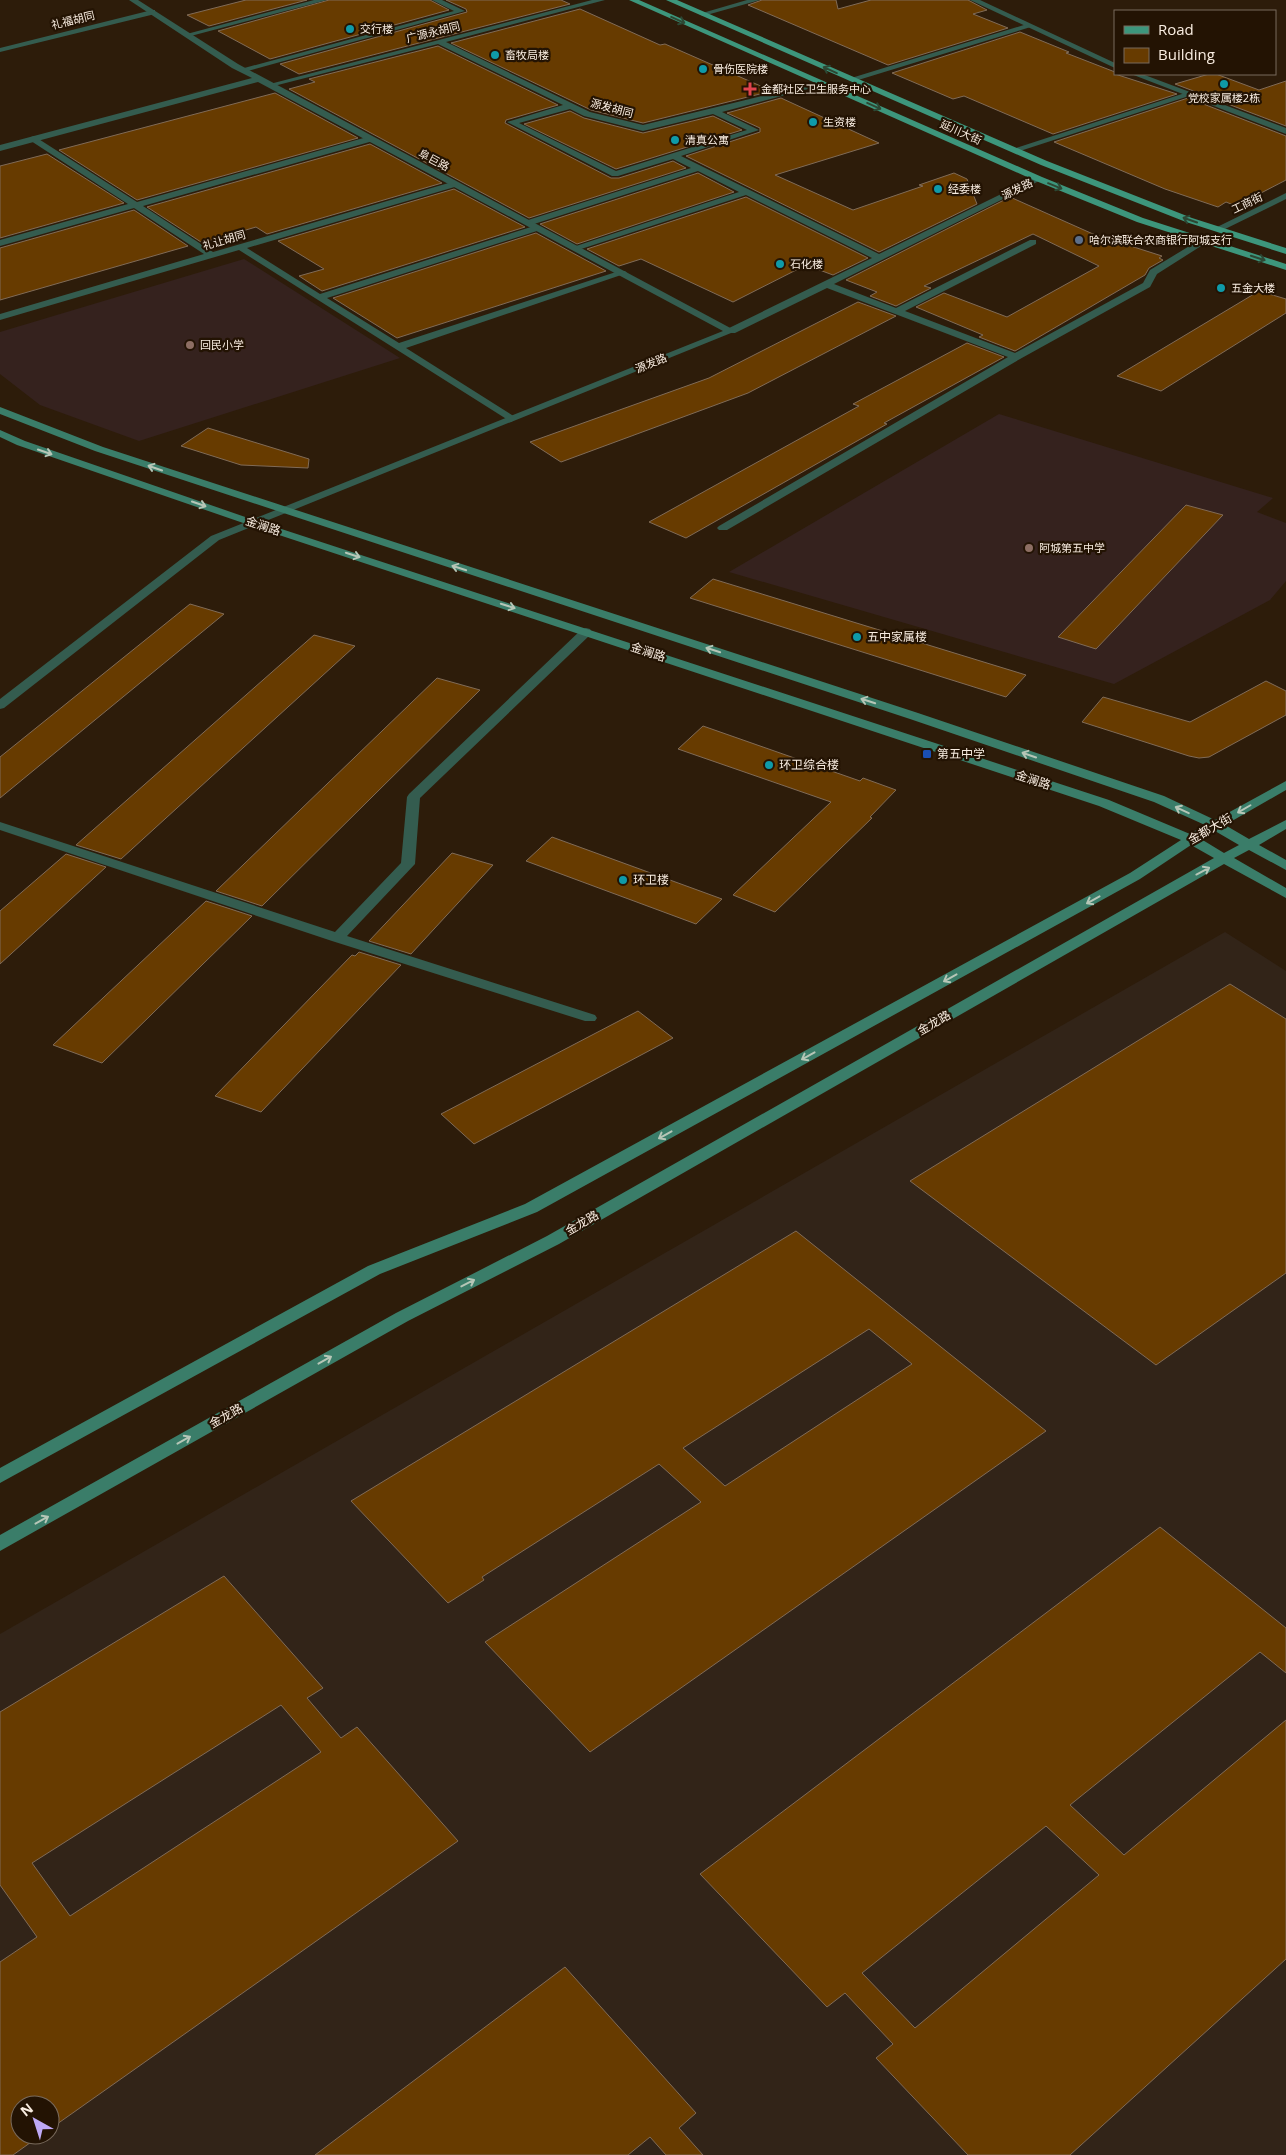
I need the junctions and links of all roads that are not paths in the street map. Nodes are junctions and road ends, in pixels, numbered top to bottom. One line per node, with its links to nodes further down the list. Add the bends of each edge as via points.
1 (133, 0): 9 (street, 阜巨路)
2 (323, 0): 12 (street)
3 (436, 0): 16 (street, via 461,11)
4 (601, 0): 13 (street, 广源永胡同)
5 (633, 0): 20 (main road, 延川大街, one-way to 20)
6 (670, 0): 10 (main road, 延川大街)
7 (756, 0): 10 (street)
8 (974, 0): 11 (street)
9 (152, 12): 12 (street, 阜巨路); 14 (street, 礼福胡同)
10 (703, 14): 19 (main road, 延川大街, one-way to 10)
11 (1030, 26): 15 (street); 19 (street)
12 (187, 35): 16 (street, 阜巨路)
13 (439, 42): 21 (street, 广源永胡同); 23 (street, 源发胡同)
14 (0, 50)
15 (1114, 66)
16 (240, 70): 18 (street, 阜巨路)
17 (1138, 75): 22 (street)
18 (259, 79): 21 (street, 阜巨路); 26 (street)
19 (852, 80): 29 (main road, 延川大街)
20 (820, 82): 24 (street, 源发胡同); 32 (main road, 延川大街, one-way to 32)
21 (270, 85): 27 (street, 阜巨路)
22 (1188, 95): 25 (street); 29 (street)
23 (570, 106): 24 (street, 源发胡同, via 587,114 643,128); 30 (street, via 511,122 615,174)
24 (714, 112): 30 (street, via 756,130)
25 (1286, 131)
26 (34, 139): 28 (street); 36 (street)
27 (370, 139): 33 (street, 阜巨路); 36 (street)
28 (0, 148)
29 (1014, 150): 38 (main road, 延川大街, one-way to 29, via 1135,200)
30 (674, 156): 31 (street)
31 (700, 168): 34 (street); 37 (street)
32 (1038, 179): 39 (main road, 延川大街, one-way to 39, via 1140,220); 46 (street, 源发路)
33 (455, 184): 37 (street, 阜巨路); 42 (street, 礼让胡同)
34 (747, 192): 43 (street); 46 (street)
35 (1286, 196): 38 (street, 工商街)
36 (135, 205): 41 (street); 45 (street)
37 (533, 225): 43 (street, 阜巨路); 50 (street)
38 (1218, 229): 44 (main road, 延川大街)
39 (1204, 241): 47 (main road, 延川大街, one-way to 47); 55 (street, via 1153,272 1147,285)
40 (1033, 242): 51 (street)
41 (0, 243)
42 (240, 247): 45 (street, 礼让胡同); 50 (street)
43 (575, 248): 48 (street, 阜巨路)
44 (1286, 251)
45 (212, 255): 52 (street, 礼让胡同)
46 (879, 258): 49 (street, 源发路)
47 (1286, 267)
48 (622, 273): 53 (street, 阜巨路); 54 (street)
49 (826, 284): 51 (street); 53 (street, 源发路)
50 (318, 297): 54 (street)
51 (897, 311): 55 (street)
52 (0, 317)
53 (731, 331): 57 (street, 源发路)
54 (398, 347): 57 (street)
55 (1016, 357): 61 (street)
56 (0, 410): 59 (street, 金澜路, one-way to 56, via 99,449)
57 (511, 419): 59 (street, 源发路)
58 (0, 433): 60 (street, 金澜路, one-way to 60)
59 (284, 511): 60 (street, 源发路); 66 (street, 金澜路, one-way to 59, via 1159,799 914,716)
60 (254, 523): 62 (street, 金澜路, one-way to 62); 63 (street, 源发路, via 215,538)
61 (723, 528)
62 (586, 632): 68 (street, 金澜路, via 1104,803); 73 (street, via 414,797 408,864)
63 (0, 705)
64 (1286, 785): 66 (street, 金都大街, one-way to 66)
65 (1286, 824): 69 (street)
66 (1215, 825): 68 (street, 金都大街); 69 (street, 金澜路)
67 (0, 826): 73 (street)
68 (1191, 839): 70 (street, 金澜路); 75 (street, 金都大街, one-way to 75, via 1135,876 531,1208 374,1270)
69 (1249, 846): 70 (street); 71 (street, 金澜路)
70 (1226, 859): 72 (street, 金澜路); 76 (street, 金龙路, one-way to 70, via 402,1316 553,1240)
71 (1286, 866)
72 (1286, 894)
73 (337, 938): 74 (street)
74 (590, 1018)
75 (0, 1476)
76 (0, 1544)

